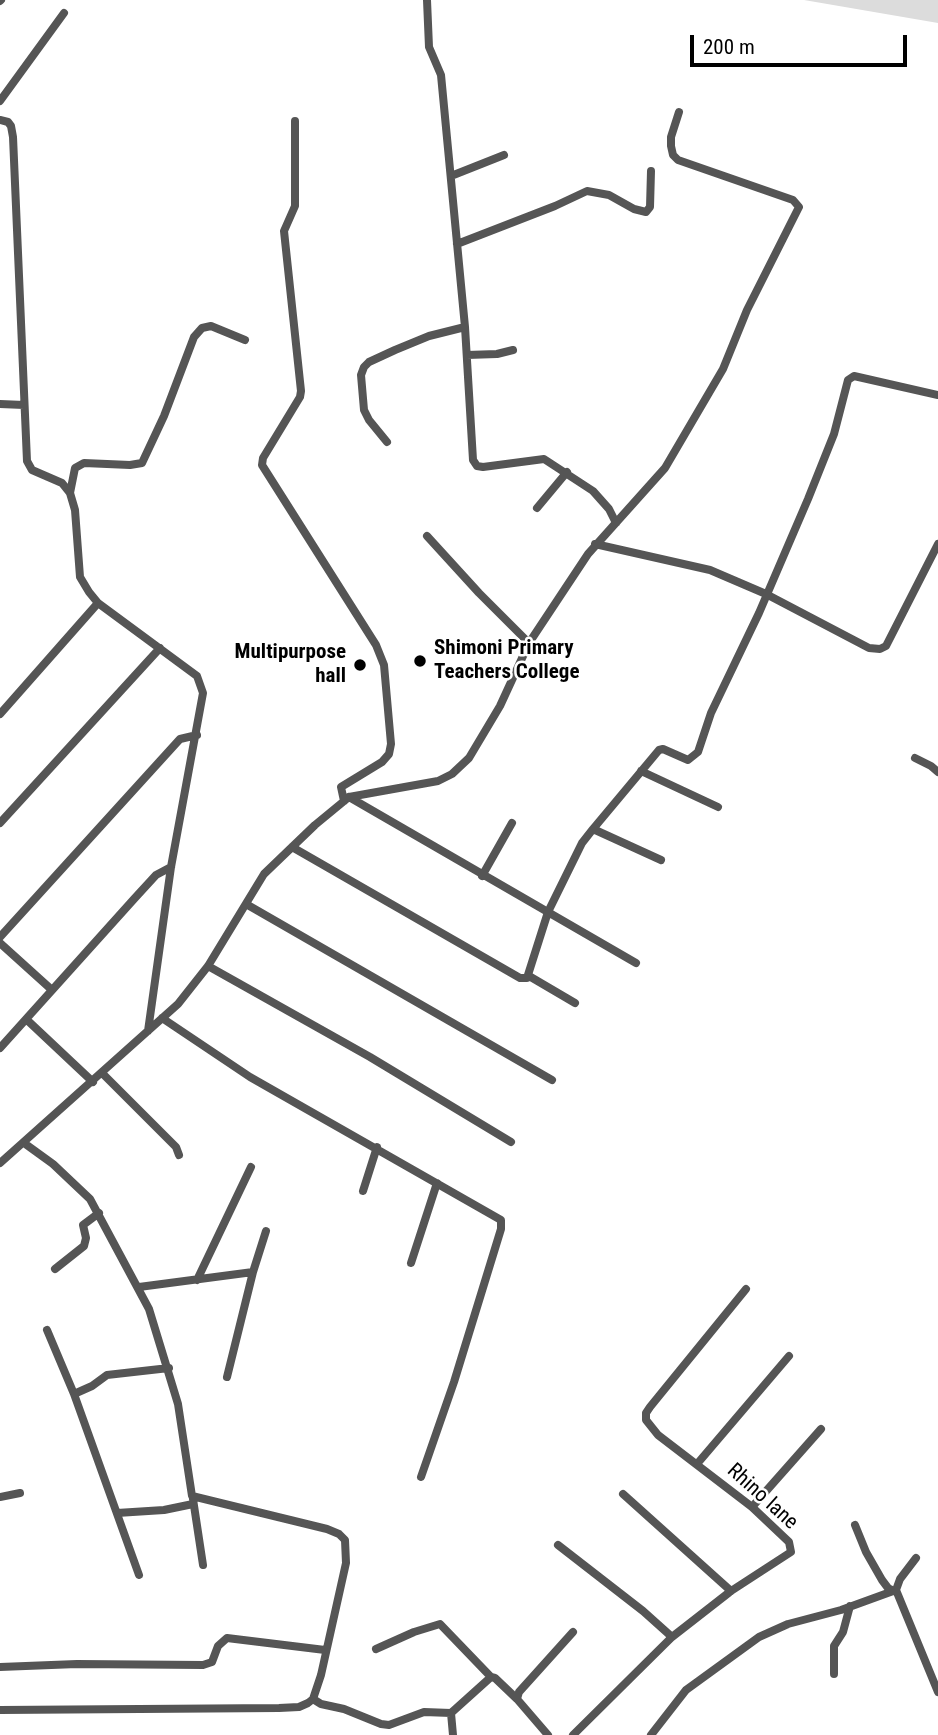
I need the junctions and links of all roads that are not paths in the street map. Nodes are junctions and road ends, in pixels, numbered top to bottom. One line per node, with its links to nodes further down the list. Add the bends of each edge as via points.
1 (427, 0): 9 (street, via 427,38 441,75)
2 (64, 13): 3 (street)
3 (0, 101)
4 (678, 112): 22 (street, via 671,146 678,160 793,200 799,207 723,369 664,468)
5 (0, 120): 17 (street, via 8,122 13,137)
6 (295, 121): 35 (street, via 295,206 284,231 301,391 262,465 376,645 384,666 389,754 341,787)
7 (504, 155): 9 (street)
8 (652, 171): 10 (street, via 646,212 609,195 587,191)
9 (451, 176): 10 (street)
10 (457, 244): 11 (street)
11 (465, 327): 14 (street); 18 (street, via 429,336 364,367 364,410)
12 (245, 340): 20 (street, via 211,326 202,328 194,337 142,463 84,463 75,468)
13 (513, 350): 14 (street)
14 (467, 355): 19 (street, via 474,463 483,467 541,458)
15 (938, 395): 26 (street, via 850,377 834,434)
16 (0, 404): 17 (street)
17 (24, 405): 20 (street, via 29,466 62,483)
18 (387, 442)
19 (567, 472): 21 (street); 22 (street, via 602,499)
20 (70, 493): 27 (street, via 80,577)
21 (537, 509)
22 (616, 523): 24 (street)
23 (427, 537): 28 (street)
24 (596, 544): 26 (street, via 710,570); 28 (street)
25 (938, 544): 26 (street, via 886,646 880,649 869,648)
26 (766, 594): 33 (street, via 698,752 688,760 659,750)
27 (98, 603): 29 (street); 30 (street)
28 (529, 643): 35 (street, via 488,729 460,767 438,781)
29 (160, 648): 31 (street, via 197,676 201,685); 37 (street)
30 (0, 714)
31 (197, 735): 42 (street); 46 (street, via 180,739)
32 (915, 758): 34 (street)
33 (641, 771): 36 (street); 39 (street)
34 (938, 772)
35 (347, 799): 40 (street); 43 (street)
36 (718, 807)
37 (0, 823)
38 (512, 823): 43 (street)
39 (593, 829): 41 (street); 45 (street)
40 (292, 847): 44 (street, via 264,874); 50 (street, via 520,978)
41 (661, 860)
42 (171, 867): 51 (street, via 149,883); 55 (street)
43 (482, 876): 45 (street)
44 (246, 904): 49 (street); 58 (street)
45 (548, 912): 48 (street); 50 (street)
46 (0, 937)
47 (0, 943): 51 (street)
48 (636, 963)
49 (208, 966): 53 (street); 60 (street)
50 (529, 976): 52 (street)
51 (52, 990): 54 (street)
52 (575, 1003)
53 (162, 1018): 55 (street); 62 (street, via 250,1077)
54 (26, 1019): 56 (street); 59 (street)
55 (148, 1031): 57 (street)
56 (0, 1048)
57 (102, 1073): 59 (street); 63 (street)
58 (552, 1080)
59 (93, 1082): 61 (street)
60 (511, 1142)
61 (23, 1143): 64 (street); 68 (street, via 71,1180)
62 (377, 1147): 66 (street); 67 (street)
63 (179, 1155)
64 (0, 1163)
65 (251, 1167): 73 (street)
66 (437, 1183): 70 (street); 83 (street, via 496,1216 502,1224)
67 (363, 1191)
68 (99, 1213): 71 (street, via 83,1225 84,1246); 74 (street)
69 (266, 1231): 72 (street)
70 (411, 1263)
71 (55, 1269)
72 (253, 1272): 73 (street); 79 (street)
73 (197, 1280): 74 (street)
74 (139, 1287): 78 (street)
75 (746, 1289): 82 (street, Rhino lane, via 646,1413 658,1435)
76 (47, 1330): 80 (street)
77 (789, 1356): 82 (street)
78 (169, 1368): 80 (street, via 107,1375); 87 (street)
79 (227, 1377)
80 (74, 1394): 89 (street)
81 (821, 1429): 88 (street)
82 (697, 1464): 88 (street, Rhino lane)
83 (421, 1477)
84 (20, 1493): 86 (street)
85 (623, 1494): 96 (street)
86 (0, 1497)
87 (193, 1500): 89 (street, via 164,1510); 93 (street); 101 (street, via 327,1529 344,1537 346,1563)
88 (752, 1507): 96 (street, Rhino lane, via 789,1542 791,1552)
89 (117, 1513): 94 (street)
90 (855, 1525): 95 (street, via 882,1580)
91 (558, 1545): 99 (street)
92 (916, 1558): 95 (street)
93 (203, 1564)
94 (139, 1575)
95 (895, 1590): 97 (street); 105 (street)
96 (731, 1591): 99 (street, Rhino lane)
97 (850, 1606): 103 (street, via 834,1646); 117 (street, via 788,1624 747,1644 686,1690)
98 (573, 1632): 107 (street)
99 (672, 1637): 116 (street, Rhino lane)
100 (376, 1649): 104 (street, via 440,1624)
101 (325, 1650): 102 (street, via 228,1638 218,1646 212,1662 203,1665); 106 (street)
102 (0, 1667)
103 (834, 1674)
104 (491, 1677): 107 (street); 109 (street)
105 (938, 1692)
106 (313, 1699): 108 (street, via 299,1707); 110 (street)
107 (517, 1699): 111 (street)
108 (0, 1710)
109 (451, 1713): 110 (street, via 424,1712); 113 (street)
110 (381, 1724): 112 (street)
111 (539, 1727): 114 (street); 115 (street)
112 (389, 1735)
113 (453, 1735)
114 (531, 1735)
115 (548, 1735)
116 (573, 1735)
117 (651, 1735)

